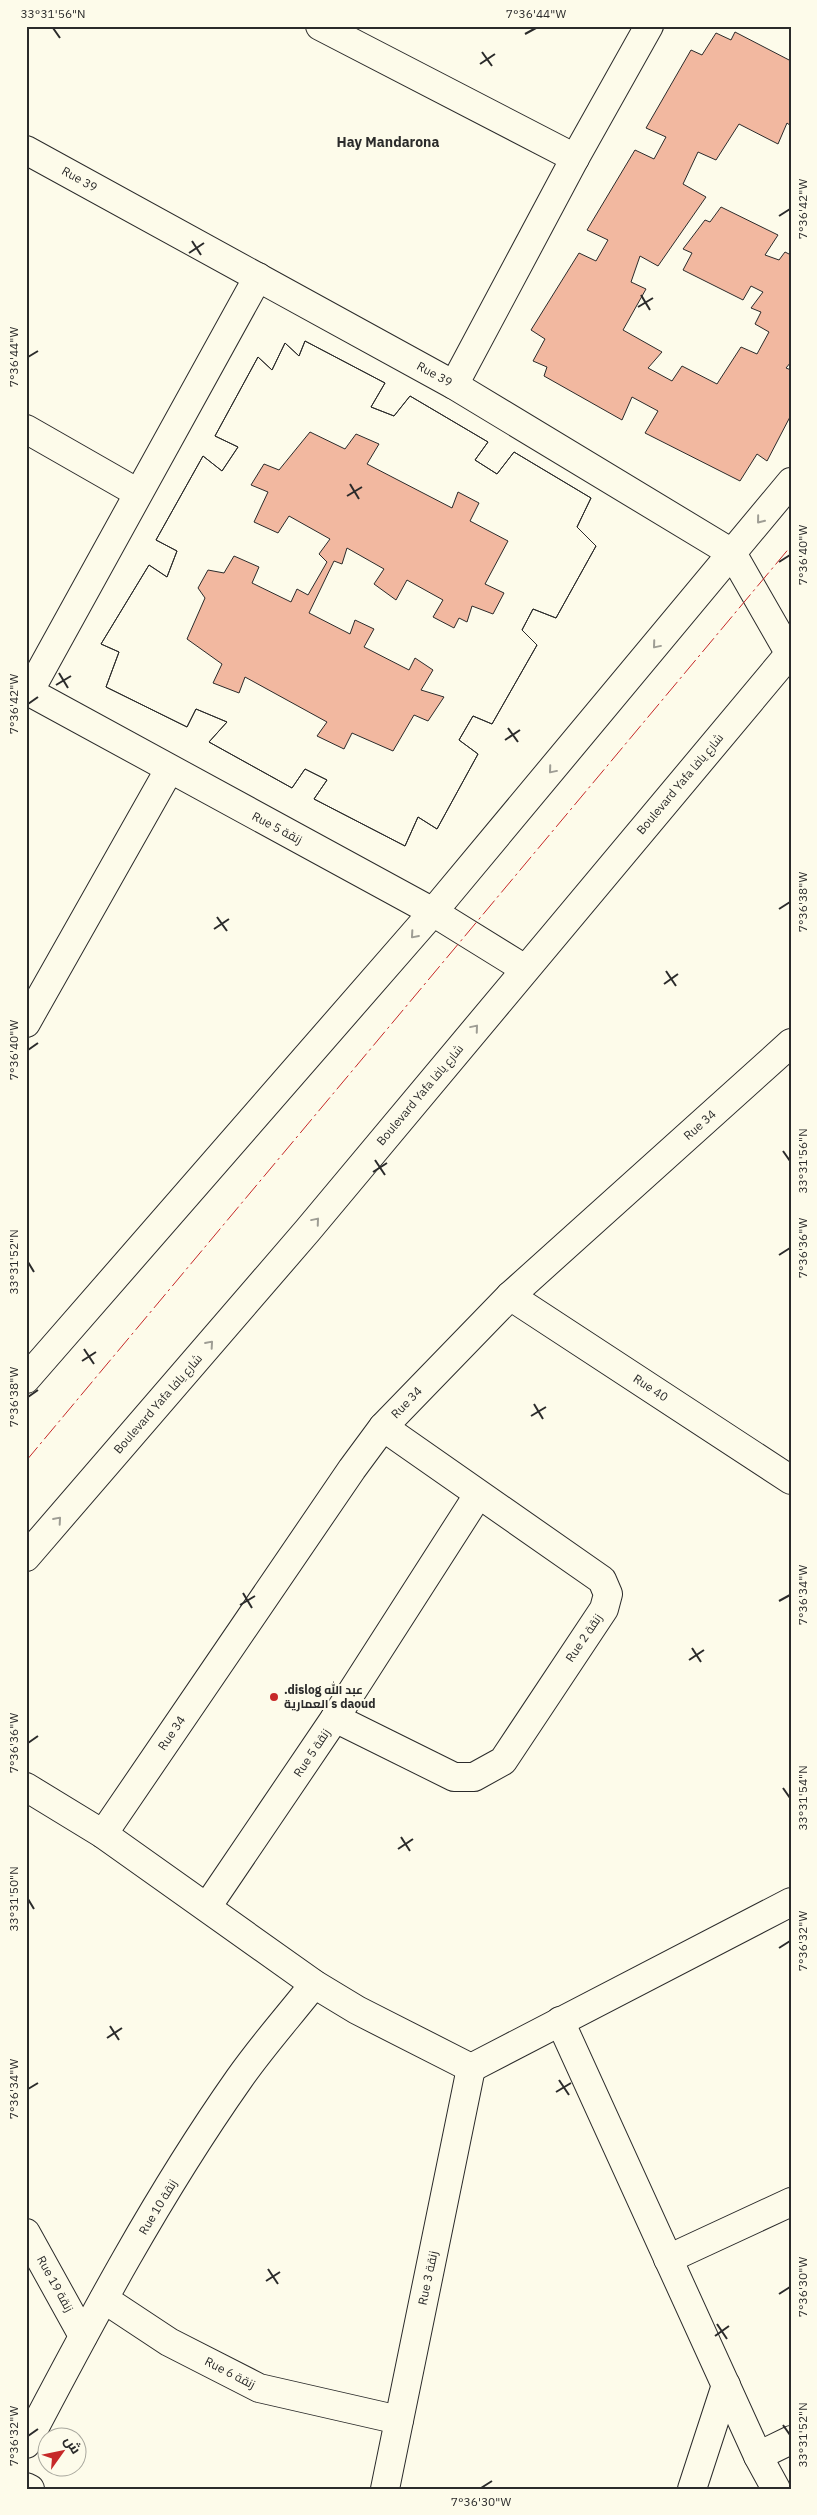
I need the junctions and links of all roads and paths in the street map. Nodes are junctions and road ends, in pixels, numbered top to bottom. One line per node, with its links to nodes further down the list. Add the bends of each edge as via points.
1 (320, 26): 4 (street)
2 (649, 26): 4 (street)
3 (26, 150): 5 (street, Rue 39)
4 (574, 158): 6 (street)
5 (258, 276): 6 (street, Rue 39); 9 (street)
6 (454, 385): 10 (street, Rue 39)
7 (26, 429): 9 (street)
8 (791, 482): 10 (street, one-way to 10)
9 (138, 493): 12 (street)
10 (732, 553): 11 (street, Rue 39); 14 (street, one-way to 14)
11 (790, 654): 15 (street, Boulevard Yafa شارع يافا)
12 (28, 691): 13 (street, Rue 5 زنقة)
13 (169, 770): 14 (street, Rue 5 زنقة); 16 (street)
14 (433, 912): 15 (street, Rue 5 زنقة); 19 (street, one-way to 19)
15 (525, 969): 23 (street, Boulevard Yafa شارع يافا, one-way to 15, via 308,1230)
16 (26, 1023)
17 (791, 1043): 18 (street, Rue 34)
18 (510, 1296): 20 (street, Rue 34); 21 (street, Rue 40)
19 (26, 1379)
20 (383, 1427): 22 (street, Rue 2 زنقة); 26 (street, Rue 34)
21 (791, 1480)
22 (478, 1495): 24 (street, Rue 5 زنقة); 24 (street, Rue 2 زنقة, via 602,1580 608,1594 604,1609 502,1761 474,1777 454,1777)
23 (26, 1557)
24 (335, 1718): 28 (street, Rue 5 زنقة)
25 (26, 1787): 26 (street)
26 (103, 1834): 28 (street)
27 (791, 1902): 30 (street)
28 (206, 1907): 29 (street)
29 (314, 1984): 31 (street, via 357,2010); 35 (street, Rue 10 زنقة, via 241,2077 198,2140)
30 (560, 2021): 31 (street); 34 (street)
31 (471, 2068): 38 (street, Rue 3 زنقة)
32 (791, 2202): 34 (street)
33 (26, 2233): 36 (street, Rue 19 زنقة)
34 (668, 2259): 37 (street)
35 (104, 2299): 36 (street, Rue 10 زنقة); 38 (street, Rue 6 زنقة, via 169,2342 259,2388)
36 (83, 2336): 40 (street, Rue 10 زنقة)
37 (726, 2385): 41 (street); 43 (street)
38 (399, 2420): 42 (street, Rue 3 زنقة)
39 (791, 2440): 41 (street)
40 (26, 2444)
41 (758, 2456): 44 (street)
42 (385, 2489)
43 (692, 2489)
44 (776, 2489)

